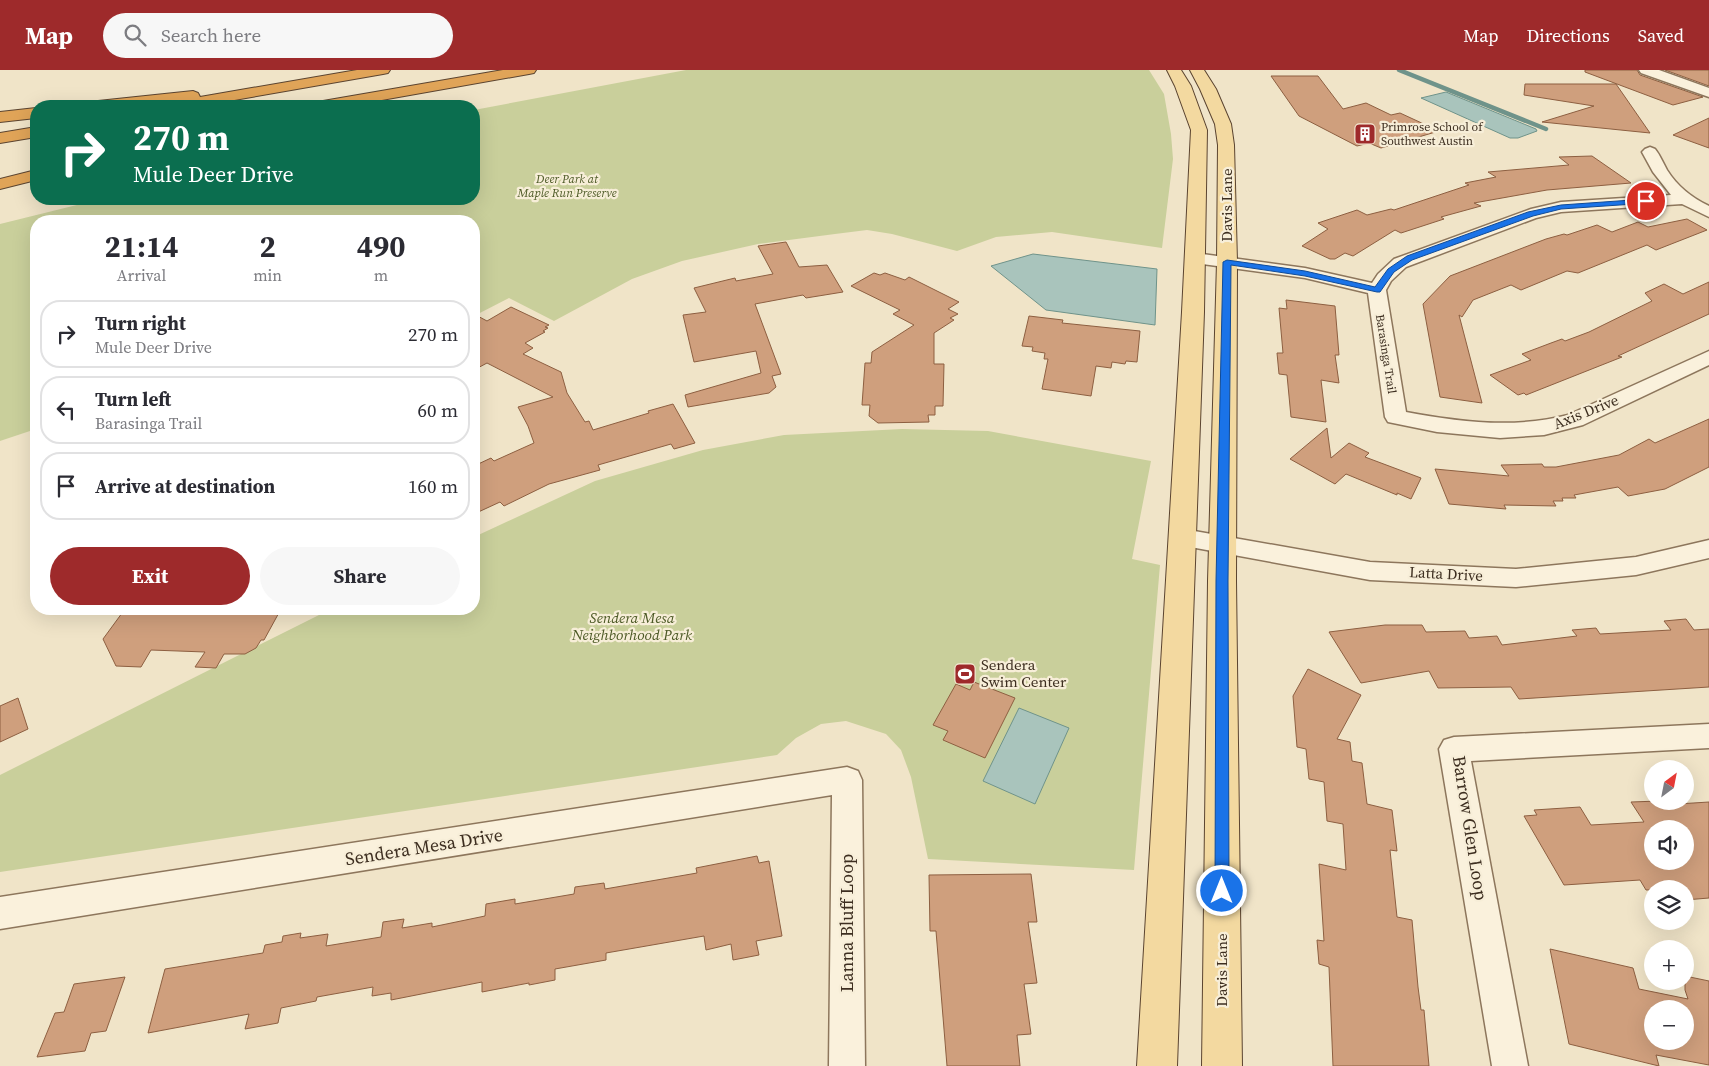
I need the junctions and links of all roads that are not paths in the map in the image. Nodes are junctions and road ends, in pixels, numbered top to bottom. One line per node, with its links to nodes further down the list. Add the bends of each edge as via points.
1 (383, 70): 6 (highway)
2 (529, 70): 10 (highway)
3 (1174, 70): 13 (main road, Davis Lane)
4 (1197, 70): 14 (main road, Davis Lane)
5 (1646, 70): 7 (street)
6 (284, 86): 8 (highway); 9 (highway)
7 (1709, 93)
8 (154, 100)
9 (207, 100)
10 (362, 100)
11 (30, 114): 12 (highway)
12 (0, 117)
13 (1196, 122): 14 (main road); 22 (main road, Davis Lane, via 1199,130)
14 (1223, 124): 23 (main road, Davis Lane)
15 (30, 133): 16 (highway)
16 (0, 138)
17 (1650, 152): 20 (street, via 1658,171)
18 (30, 176): 19 (highway)
19 (0, 184)
20 (1683, 199): 21 (street); 24 (street, via 1561,207 1531,214 1410,258 1391,270)
21 (1709, 212)
22 (1195, 258): 23 (street); 27 (main road, Davis Lane)
23 (1227, 262): 24 (street, via 1305,274); 28 (main road, Davis Lane)
24 (1377, 290): 26 (street, Barasinga Trail)
25 (1709, 357): 26 (street, Axis Drive, via 1575,420 1544,428 1500,431)
26 (1396, 417)
27 (1183, 538): 28 (street, Latta Drive); 34 (main road, Davis Lane)
28 (1222, 544): 29 (street, Latta Drive, via 1370,571 1516,578 1636,566); 35 (main road, Davis Lane)
29 (1709, 549)
30 (1709, 736): 36 (street, Barrow Glen Loop, via 1454,749)
31 (847, 780): 32 (street, Sendera Mesa Drive); 33 (street, Lanna Bluff Loop)
32 (0, 913)
33 (847, 1066)
34 (1157, 1066)
35 (1222, 1066)
36 (1510, 1066)

